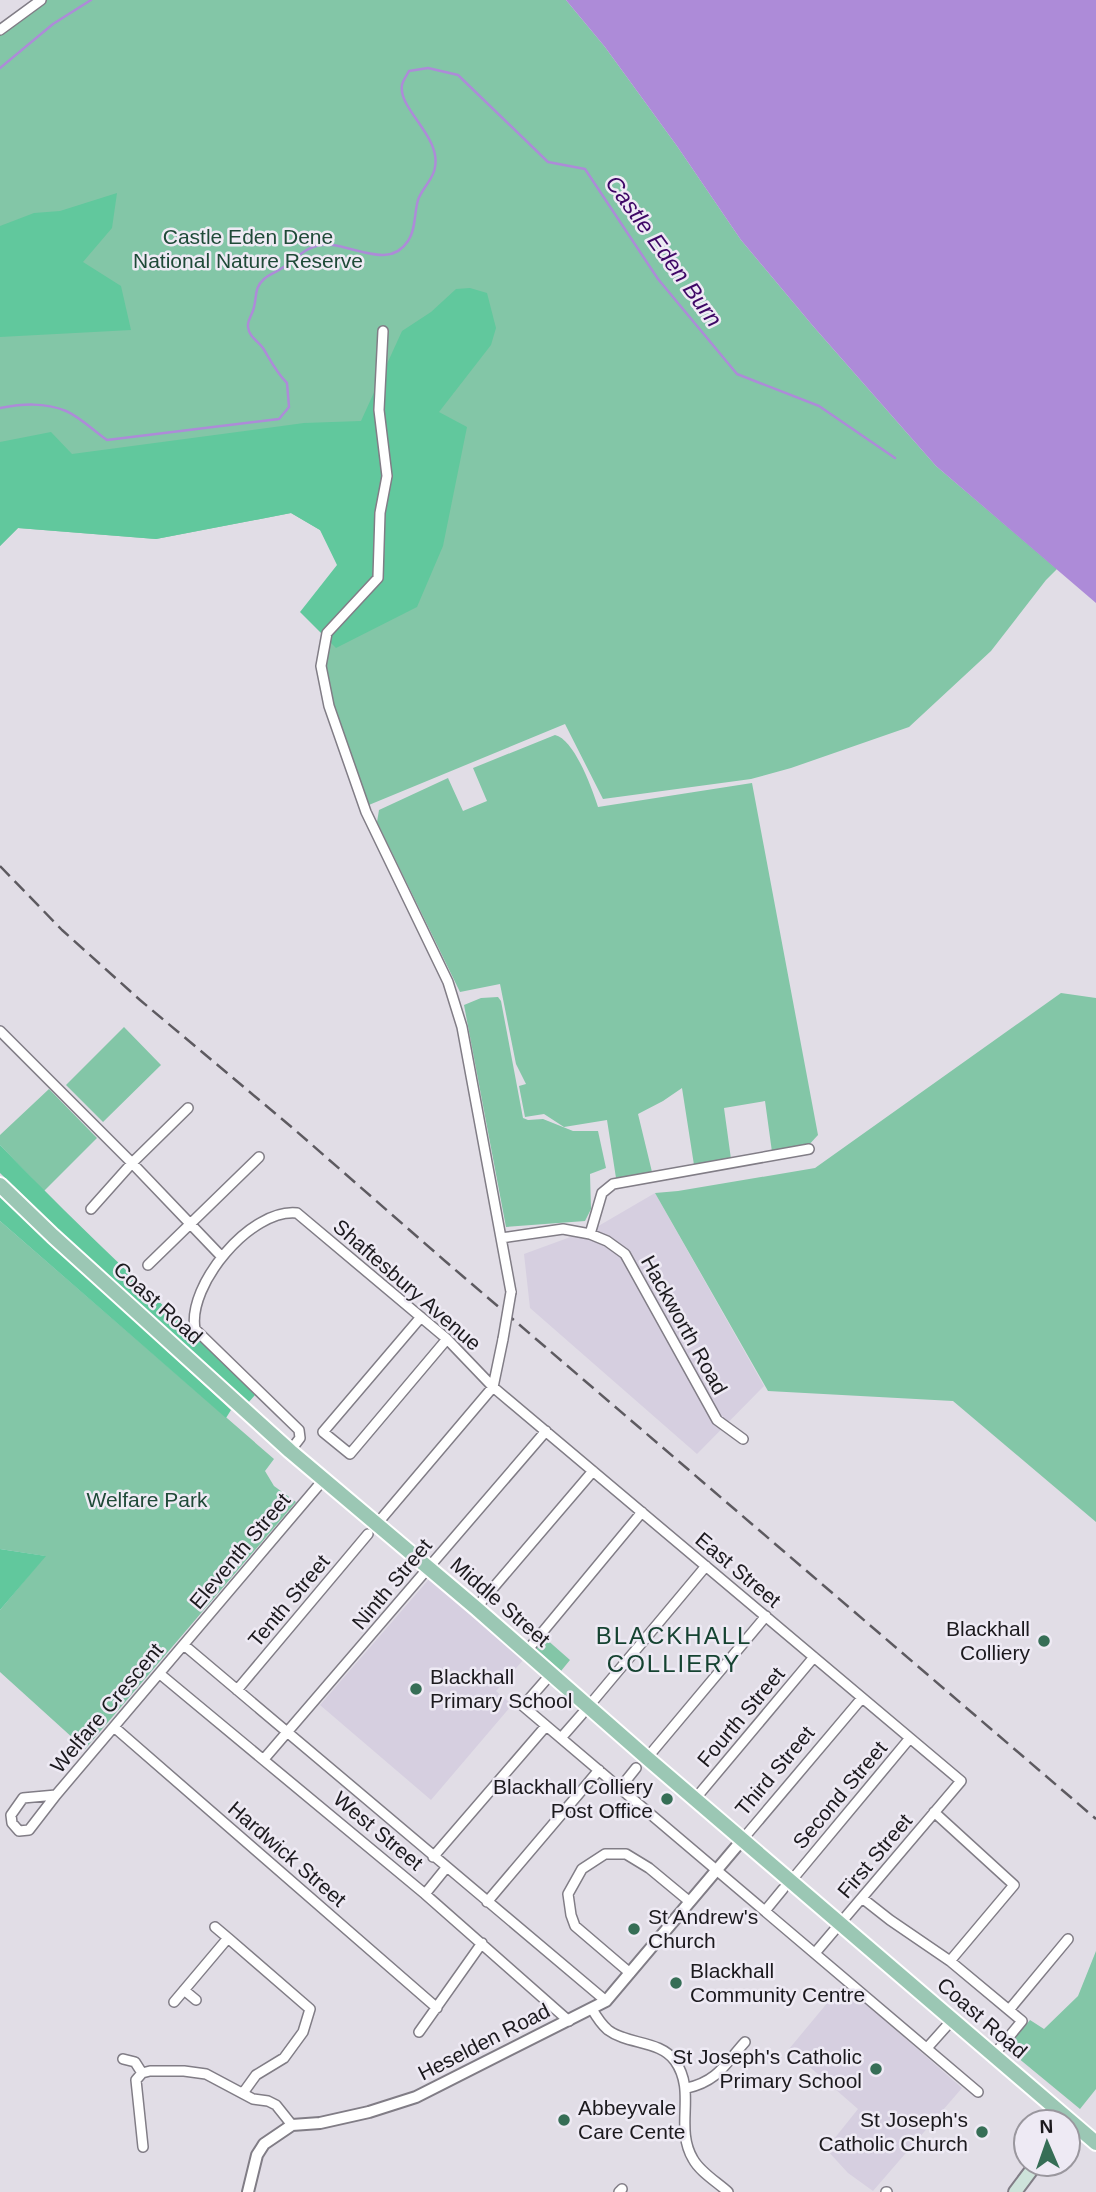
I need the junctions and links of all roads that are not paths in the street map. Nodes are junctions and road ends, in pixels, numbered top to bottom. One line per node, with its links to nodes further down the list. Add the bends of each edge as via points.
1 (41, 0): 2 (street)
2 (0, 30)
3 (383, 331): 13 (street, via 379,410 387,476 380,513 378,578 327,633 321,666 329,706 366,812 454,1000)
4 (0, 1031): 8 (street)
5 (188, 1108): 8 (street)
6 (809, 1149): 12 (street, via 612,1184 602,1193)
7 (260, 1157): 11 (street)
8 (132, 1163): 10 (street); 11 (street)
9 (0, 1185): 21 (main road, Coast Road)
10 (91, 1209)
11 (190, 1224): 14 (street); 15 (street)
12 (590, 1234): 13 (street, via 563,1229); 20 (street, Hackworth Road, via 625,1254 717,1420)
13 (501, 1238): 18 (street, bridge, via 511,1293)
14 (220, 1256): 16 (street, Shaftesbury Avenue, via 265,1221 286,1212 297,1213); 21 (street, via 202,1289 193,1317 195,1329 299,1430 300,1438)
15 (148, 1265)
16 (421, 1317): 17 (street, Shaftesbury Avenue); 17 (street, via 323,1432 350,1454)
17 (447, 1339): 18 (street, Shaftesbury Avenue)
18 (493, 1387): 19 (street, East Street); 25 (street, Tenth Street)
19 (545, 1431): 22 (street, East Street); 27 (street, Ninth Street)
20 (743, 1439)
21 (290, 1451): 23 (main road, Middle Street)
22 (593, 1471): 24 (street, East Street); 28 (street)
23 (324, 1479): 25 (main road, Middle Street); 30 (street, Eleventh Street)
24 (642, 1512): 26 (street, East Street); 31 (street)
25 (372, 1529): 27 (main road, Middle Street); 35 (street, Tenth Street)
26 (706, 1566): 29 (street, East Street); 37 (street)
27 (429, 1569): 28 (main road, Middle Street); 40 (street, Ninth Street)
28 (476, 1608): 31 (main road, Middle Street)
29 (766, 1616): 32 (street, East Street); 44 (street)
30 (184, 1645): 33 (street, Welfare Crescent); 35 (street)
31 (526, 1652): 34 (main road, Middle Street)
32 (814, 1657): 36 (street, East Street); 49 (street, Fourth Street)
33 (160, 1674): 38 (street, Welfare Crescent); 43 (street, West Street)
34 (551, 1674): 37 (main road, Middle Street); 39 (street, via 523,1706)
35 (237, 1690): 40 (street)
36 (862, 1698): 42 (street, East Street); 51 (street, Third Street)
37 (585, 1710): 41 (street); 44 (main road, Middle Street)
38 (114, 1727): 48 (street, Welfare Crescent); 74 (street, Hardwick Street)
39 (546, 1727): 41 (street); 52 (street)
40 (288, 1732): 43 (street, Ninth Street); 52 (street)
41 (561, 1738): 45 (street)
42 (910, 1738): 46 (street, East Street); 55 (street, Second Street)
43 (264, 1759): 57 (street, West Street)
44 (641, 1763): 47 (street); 49 (main road, Middle Street)
45 (599, 1770): 47 (street); 59 (street)
46 (961, 1781): 50 (street, First Street)
47 (620, 1788): 54 (street)
48 (56, 1795): 48 (street, Welfare Crescent, via 29,1830 19,1831 12,1823 11,1815 23,1798)
49 (695, 1799): 51 (main road, Middle Street)
50 (934, 1812): 58 (street, First Street); 68 (street, via 1014,1885)
51 (742, 1840): 54 (street, Third Street); 62 (main road, Middle Street)
52 (433, 1857): 53 (street)
53 (446, 1868): 57 (street); 59 (street)
54 (717, 1870): 60 (street, Heselden Road); 61 (street)
55 (796, 1875)
56 (783, 1889): 61 (street)
57 (425, 1894): 66 (street, West Street)
58 (862, 1898): 62 (street, First Street); 68 (street)
59 (487, 1902): 72 (street)
60 (690, 1902): 69 (street, Heselden Road); 69 (street, via 626,1854 604,1854 582,1869 568,1894 570,1915 575,1926)
61 (765, 1910): 67 (street)
62 (841, 1923): 67 (street, First Street); 77 (main road, Coast Road)
63 (215, 1927): 64 (street)
64 (228, 1938): 70 (street); 87 (street, via 310,2009 303,2032 284,2058 256,2075)
65 (1068, 1939): 76 (street)
66 (482, 1943): 74 (street); 78 (street, West Street)
67 (815, 1953): 81 (street)
68 (950, 1961): 76 (street)
69 (629, 1973): 72 (street, Heselden Road)
70 (184, 1990): 71 (street); 73 (street)
71 (196, 2000)
72 (606, 2001): 75 (street, Heselden Road)
73 (174, 2002)
74 (437, 2008): 79 (street)
75 (592, 2009): 78 (street, Heselden Road); 85 (street, via 610,2031 659,2048 674,2059)
76 (1009, 2010): 82 (street, via 1022,2021)
77 (952, 2020): 81 (street); 82 (main road, Coast Road)
78 (569, 2021): 89 (street, Heselden Road, via 416,2097 369,2112)
79 (419, 2032)
80 (745, 2042): 85 (street, via 713,2078)
81 (927, 2048): 86 (street)
82 (993, 2056): 88 (main road, Coast Road)
83 (124, 2059): 84 (street, via 135,2062)
84 (142, 2073): 87 (street, via 206,2074); 90 (street, via 136,2080)
85 (687, 2088): 92 (street, via 685,2140 698,2166)
86 (978, 2092)
87 (243, 2093): 89 (street, via 276,2105)
88 (1052, 2108)
89 (292, 2125): 91 (street, Heselden Road, via 264,2144)
90 (143, 2147)
91 (248, 2192)
92 (728, 2192)

